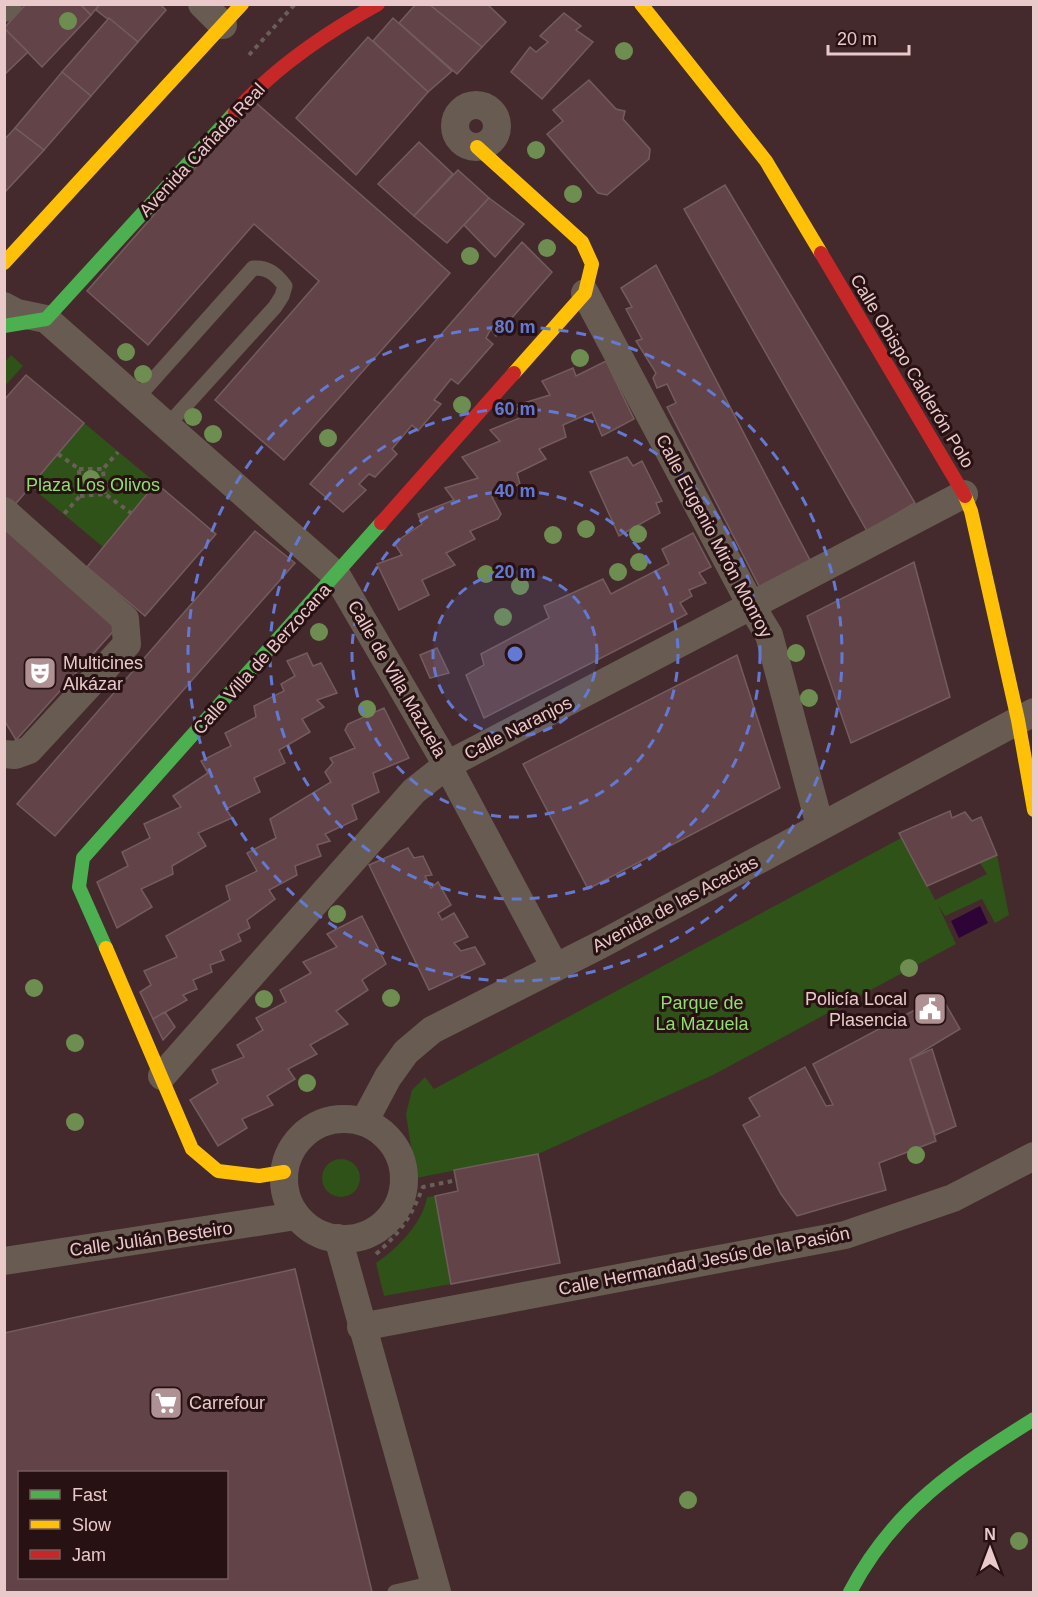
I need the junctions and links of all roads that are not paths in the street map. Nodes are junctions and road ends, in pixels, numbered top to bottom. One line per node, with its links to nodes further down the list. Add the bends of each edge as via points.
1 (8, 4): 6 (street)
2 (202, 4): 7 (street)
3 (242, 4): 7 (street)
4 (378, 4): 12 (street, Avenida Cañada Real, via 338,26 250,95)
5 (641, 4): 16 (street, Calle Obispo Calderón Polo, via 766,161)
6 (4, 8)
7 (223, 25): 9 (street)
8 (477, 147): 10 (street, Calle Villa de Berzocana, via 582,242 592,264)
9 (7, 263)
10 (585, 293): 18 (street, Calle Villa de Berzocana); 19 (street, Calle Eugenio Mirón Monroy)
11 (4, 306): 12 (street)
12 (46, 319): 13 (street); 14 (street, Calle de Villa Mazuela)
13 (4, 326)
14 (136, 399): 15 (street, Calle de Villa Mazuela); 15 (lane, via 253,268 264,268 278,277 285,286 275,307)
15 (167, 426): 18 (street, Calle de Villa Mazuela)
16 (964, 494): 19 (street, Calle Naranjos); 20 (street, Calle Obispo Calderón Polo)
17 (4, 511): 21 (street, via 125,619 128,631 127,644 29,750)
18 (337, 576): 22 (street, Calle de Villa Mazuela); 26 (street, Calle Villa de Berzocana, via 83,858 79,887)
19 (752, 607): 22 (street, Calle Naranjos); 24 (street, Calle Eugenio Mirón Monroy, via 769,635)
20 (1026, 716): 23 (street, Calle Obispo Calderón Polo); 24 (street, Avenida de las Acacias)
21 (4, 754)
22 (447, 765): 25 (street, Calle de Villa Mazuela); 26 (street, Calle Naranjos, via 414,791)
23 (1034, 810)
24 (820, 826): 25 (street, Avenida de las Acacias)
25 (555, 967): 27 (street, Avenida de las Acacias, via 432,1030 406,1052)
26 (162, 1077): 29 (street, Calle Villa de Berzocana, via 192,1149 218,1171 259,1176)
27 (364, 1122): 29 (street, via 328,1120 312,1128 298,1140); 31 (street, via 394,1144 402,1160 402,1198 380,1228 363,1236)
28 (1034, 1156): 33 (street, Calle Hermandad Jesús de la Pasión, via 953,1198 845,1235)
29 (284, 1172): 30 (street, via 288,1203)
30 (297, 1216): 31 (street, via 310,1228); 32 (street, Calle Julián Besteiro)
31 (338, 1238): 33 (street)
32 (4, 1261)
33 (361, 1327): 35 (street)
34 (1034, 1419): 37 (street, via 959,1465 915,1503 883,1538)
35 (435, 1588): 36 (lane)
36 (395, 1593)
37 (850, 1593)

